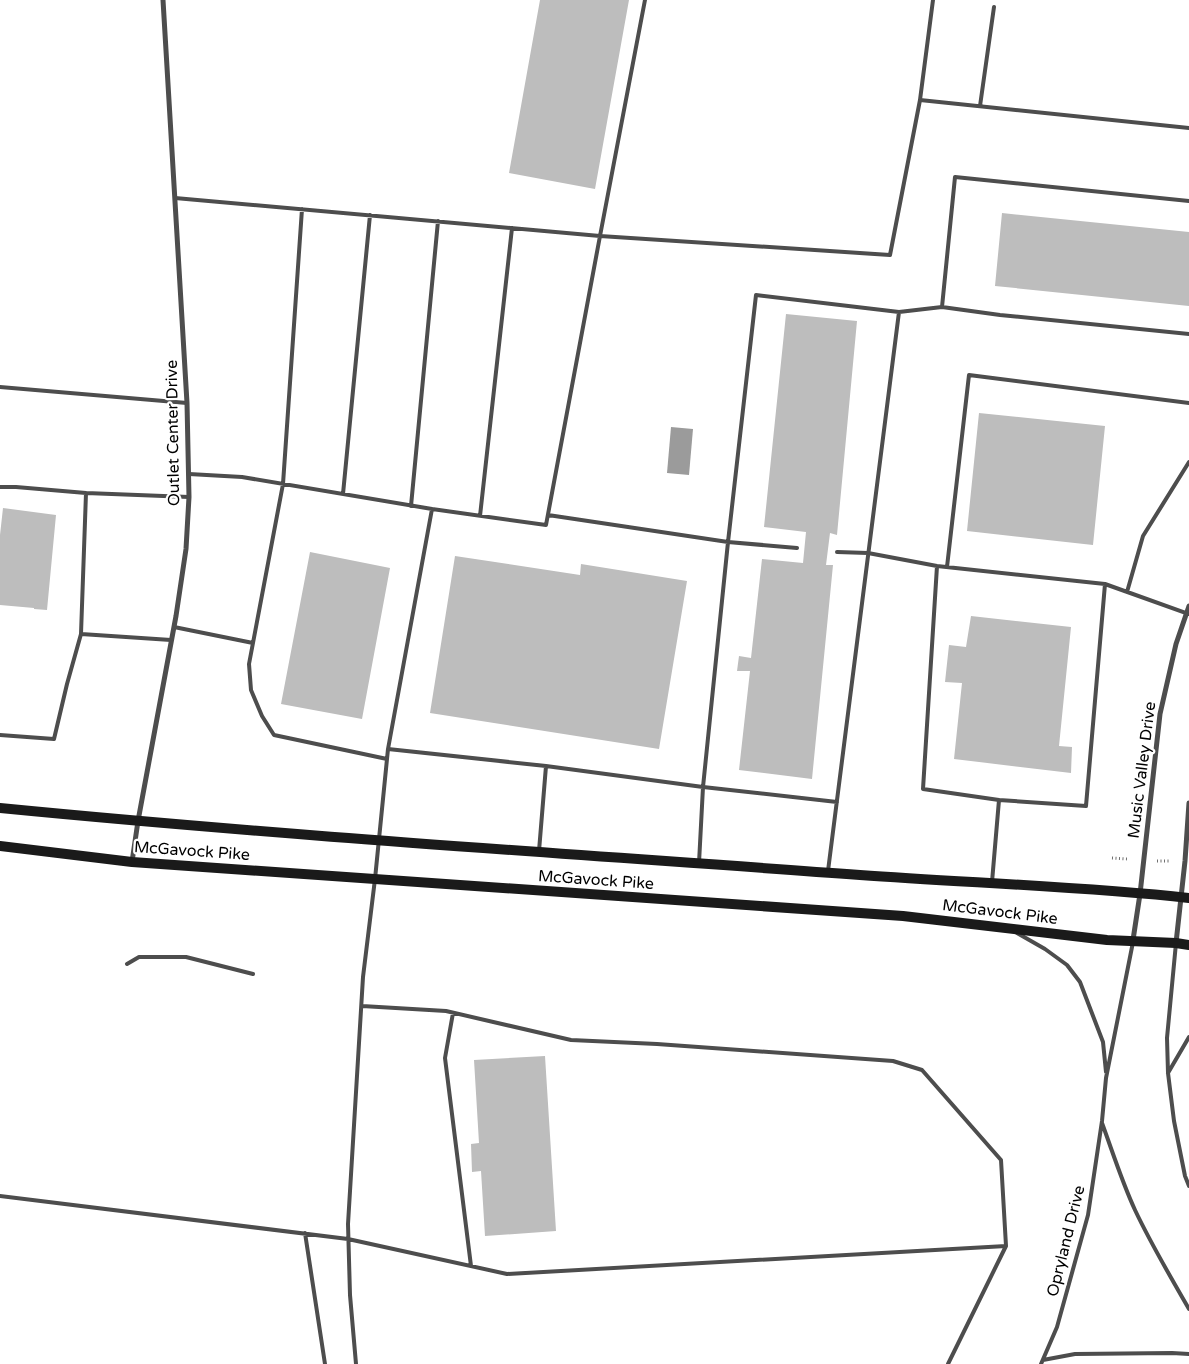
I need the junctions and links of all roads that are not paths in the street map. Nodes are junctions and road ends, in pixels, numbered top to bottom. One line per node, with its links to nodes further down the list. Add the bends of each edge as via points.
1 (163, 0): 8 (street, Outlet Center Drive)
2 (646, 0): 14 (lane)
3 (933, 0): 5 (lane)
4 (994, 7): 6 (lane)
5 (920, 100): 6 (lane); 14 (lane, via 890,255)
6 (980, 106): 7 (lane)
7 (1189, 128)
8 (175, 198): 10 (lane); 20 (street, Outlet Center Drive)
9 (1189, 201): 15 (lane, via 955,177)
10 (302, 209): 11 (lane); 23 (lane)
11 (370, 215): 12 (lane); 26 (lane)
12 (438, 221): 13 (lane); 28 (lane)
13 (512, 228): 14 (lane); 31 (lane)
14 (600, 236): 30 (lane)
15 (942, 307): 16 (lane); 17 (lane)
16 (898, 312): 32 (lane, via 756,295); 35 (lane)
17 (1189, 334)
18 (0, 387): 20 (lane)
19 (1189, 402): 37 (lane, via 969,374)
20 (187, 403): 22 (street, Outlet Center Drive)
21 (1189, 462): 39 (lane, via 1143,536)
22 (189, 474): 23 (lane, via 242,477); 27 (street, Outlet Center Drive)
23 (283, 484): 26 (lane); 45 (lane)
24 (0, 487): 25 (lane)
25 (86, 493): 27 (lane); 43 (lane)
26 (343, 494): 28 (lane)
27 (189, 497): 42 (street, Outlet Center Drive, via 186,549)
28 (411, 506): 29 (lane)
29 (432, 509): 31 (lane); 47 (lane)
30 (548, 515): 31 (lane, via 546,524); 32 (lane)
31 (480, 516)
32 (728, 542): 33 (lane); 50 (lane)
33 (796, 548)
34 (837, 552): 35 (lane)
35 (868, 553): 36 (lane); 52 (lane)
36 (937, 566): 37 (lane); 51 (lane, via 923,789)
37 (947, 567): 38 (lane)
38 (1105, 584): 39 (lane); 51 (lane, via 1086,806)
39 (1127, 592): 41 (lane)
40 (1189, 606): 41 (street, Music Valley Drive)
41 (1188, 613): 64 (street, Music Valley Drive, via 1176,644 1160,714)
42 (174, 626): 44 (street, Outlet Center Drive); 45 (lane)
43 (81, 634): 44 (lane); 46 (lane, via 54,739)
44 (171, 640): 55 (street, Outlet Center Drive)
45 (253, 643): 48 (lane, via 249,664 251,690 274,735)
46 (0, 735)
47 (388, 750): 48 (lane); 49 (lane)
48 (387, 759): 56 (lane)
49 (546, 766): 50 (lane); 58 (lane)
50 (703, 787): 52 (lane); 60 (lane)
51 (999, 800): 63 (lane)
52 (837, 802): 61 (lane)
53 (1189, 804): 65 (street)
54 (0, 808): 55 (street, McGavock Pike)
55 (138, 821): 56 (street, McGavock Pike); 59 (street, Outlet Center Drive)
56 (379, 839): 58 (street, McGavock Pike); 62 (lane)
57 (0, 846): 59 (street, McGavock Pike)
58 (538, 851): 60 (street, McGavock Pike)
59 (132, 862): 62 (street, McGavock Pike)
60 (699, 863): 61 (street, McGavock Pike)
61 (828, 872): 63 (street, McGavock Pike)
62 (375, 879): 66 (street, McGavock Pike, via 904,916); 72 (lane)
63 (992, 883): 64 (street, McGavock Pike)
64 (1140, 894): 65 (street, McGavock Pike); 67 (street, Music Valley Drive)
65 (1185, 898): 68 (street)
66 (1008, 929): 67 (street, McGavock Pike); 76 (lane, via 1067,965 1080,982 1103,1042)
67 (1133, 940): 68 (street, McGavock Pike); 76 (lane, Opryland Drive)
68 (1176, 943): 69 (street, McGavock Pike); 75 (lane)
69 (1189, 945)
70 (127, 964): 71 (lane, via 139,957 186,957)
71 (253, 974)
72 (362, 1006): 73 (lane); 81 (lane)
73 (453, 1013): 82 (lane, via 571,1040 893,1061 922,1070 1002,1160); 83 (lane, via 445,1058)
74 (1189, 1037): 75 (lane)
75 (1168, 1073): 78 (lane, via 1174,1121)
76 (1106, 1078): 77 (lane, Opryland Drive)
77 (1102, 1121): 84 (lane, Opryland Drive, via 1135,1210); 86 (lane, Opryland Drive, via 1088,1215 1057,1327)
78 (1189, 1186)
79 (0, 1196): 80 (lane)
80 (306, 1234): 81 (lane); 87 (lane)
81 (348, 1239): 83 (lane); 88 (lane)
82 (1006, 1246): 83 (lane, via 507,1274); 89 (lane)
83 (471, 1266)
84 (1189, 1309)
85 (1189, 1354): 86 (lane, via 1075,1354)
86 (1042, 1362)
87 (325, 1364)
88 (356, 1364)
89 (948, 1364)

